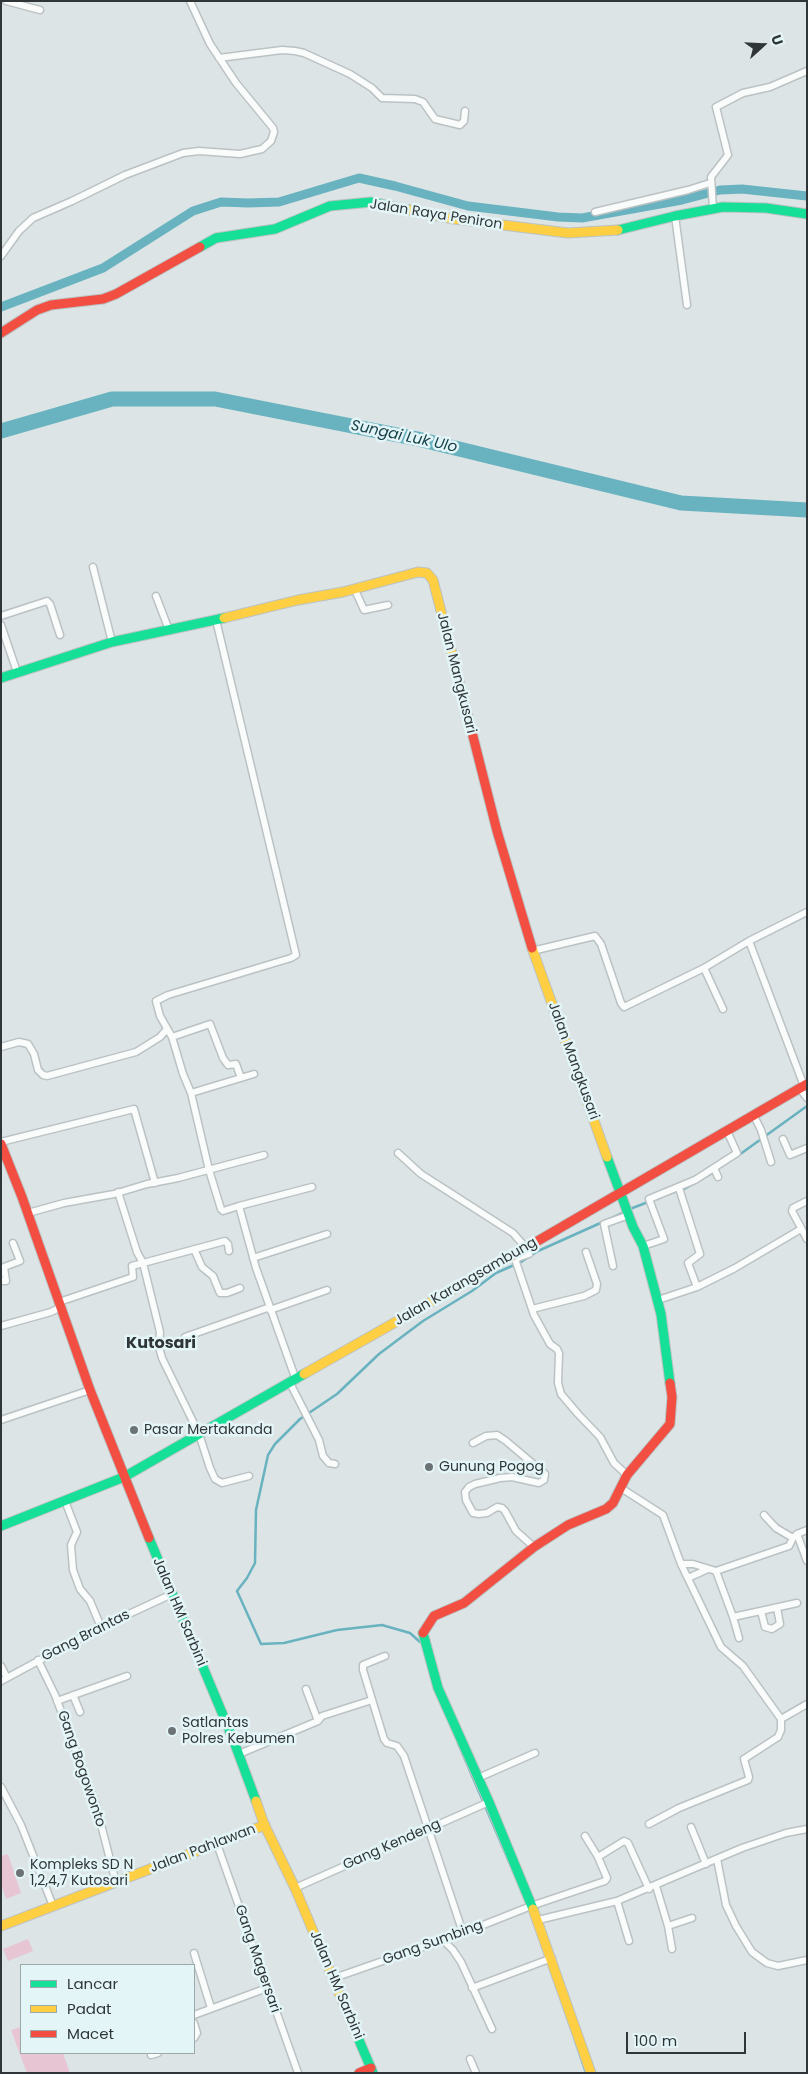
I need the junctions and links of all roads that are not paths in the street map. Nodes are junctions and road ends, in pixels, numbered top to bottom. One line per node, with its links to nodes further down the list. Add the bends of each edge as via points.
1 (6, 1): 3 (street)
2 (190, 1): 4 (street)
3 (40, 10)
4 (219, 58): 6 (street, via 295,51 350,74 382,98 423,102 435,119 460,125); 12 (street, via 273,128 274,136 267,146 240,154 183,153 125,175 33,218)
5 (807, 71): 7 (street, via 770,87 743,93 716,107 728,155 712,172)
6 (465, 111)
7 (710, 185): 8 (street); 9 (street)
8 (713, 209): 10 (main road, Jalan Raya Peniron, via 733,206); 11 (main road, Jalan Raya Peniron)
9 (595, 212)
10 (807, 214)
11 (675, 216): 13 (street); 14 (main road, Jalan Raya Peniron, via 618,230 568,233 454,219 371,202 330,206 275,229 216,238 116,294 51,305)
12 (1, 256)
13 (687, 305)
14 (1, 333)
15 (93, 566): 24 (street)
16 (355, 590): 18 (street, via 364,610); 20 (main road, Jalan Mangkusari); 29 (main road, Jalan Mangkusari, via 418,572 427,573 433,580 496,831)
17 (156, 596): 22 (street)
18 (388, 606)
19 (1, 616): 23 (street, via 47,601)
20 (216, 620): 22 (main road, Jalan Mangkusari); 32 (street, via 296,955 157,1000 155,1004)
21 (1, 625): 25 (street)
22 (169, 630): 24 (main road, Jalan Mangkusari)
23 (60, 635)
24 (112, 642): 25 (main road, Jalan Mangkusari)
25 (17, 672): 26 (main road, Jalan Mangkusari)
26 (1, 678)
27 (807, 912): 28 (street)
28 (749, 941): 30 (street); 37 (street)
29 (532, 952): 30 (street, via 595,936 601,944 624,1007); 55 (main road, Jalan Mangkusari)
30 (704, 968): 31 (street)
31 (723, 1009)
32 (167, 1029): 33 (street); 34 (street, via 136,1052 48,1076 38,1070 28,1044 19,1042)
33 (172, 1037): 36 (street, via 210,1024 223,1058 228,1065 236,1064); 38 (street)
34 (1, 1047)
35 (254, 1074): 36 (street)
36 (241, 1078): 38 (street)
37 (803, 1086): 39 (street); 40 (main road, Jalan Karangsambung)
38 (191, 1093): 49 (street)
39 (807, 1098)
40 (754, 1116): 41 (main road, Jalan Karangsambung); 47 (street, via 762,1130)
41 (727, 1131): 48 (street, via 738,1152); 55 (main road, Jalan Karangsambung)
42 (783, 1139): 44 (street, via 790,1156)
43 (1, 1143): 51 (street, via 134,1109); 59 (main road, Jalan HM Sarbini)
44 (807, 1148)
45 (398, 1153): 66 (street, via 421,1174 513,1233)
46 (264, 1155): 49 (street)
47 (771, 1162)
48 (715, 1169): 50 (street); 53 (street)
49 (208, 1170): 51 (street); 57 (street, via 222,1210)
50 (718, 1177)
51 (155, 1183): 54 (street)
52 (312, 1186): 57 (street)
53 (678, 1188): 64 (street, via 649,1199 664,1239); 73 (street, via 700,1254 688,1263)
54 (118, 1192): 59 (street, via 58,1204); 70 (street)
55 (620, 1193): 58 (main road, Jalan Mangkusari); 66 (main road, Jalan Karangsambung)
56 (807, 1201): 60 (street, via 792,1210)
57 (239, 1206): 69 (street)
58 (628, 1211): 64 (main road, Jalan Mangkusari); 71 (street, via 604,1224)
59 (28, 1214): 77 (main road, Jalan HM Sarbini)
60 (801, 1228): 62 (street); 73 (street)
61 (327, 1234): 69 (street)
62 (807, 1239)
63 (13, 1243): 72 (street, via 20,1261 4,1267 6,1281)
64 (643, 1246): 76 (main road, Jalan Mangkusari)
65 (194, 1248): 67 (street, via 225,1241); 70 (street); 74 (street, via 202,1267 213,1276 220,1292)
66 (526, 1248): 79 (street, via 529,1254 517,1258 517,1265); 82 (main road, Jalan Karangsambung)
67 (229, 1251)
68 (586, 1252): 79 (street, via 596,1290)
69 (253, 1258): 78 (street)
70 (143, 1263): 77 (street, via 132,1266 133,1277); 85 (street, via 160,1332 162,1358)
71 (614, 1266)
72 (1, 1281)
73 (697, 1287): 76 (street)
74 (240, 1288)
75 (327, 1290): 78 (street)
76 (658, 1300): 88 (main road, Jalan Mangkusari, via 672,1397 670,1424)
77 (60, 1304): 80 (street, via 51,1312); 83 (main road, Jalan HM Sarbini)
78 (270, 1309): 81 (street); 82 (street)
79 (532, 1309): 88 (street, via 550,1344 559,1354 558,1383 562,1394 600,1437 614,1463)
80 (1, 1326)
81 (185, 1337)
82 (293, 1381): 85 (main road, Jalan Karangsambung); 87 (street, via 323,1456)
83 (90, 1390): 84 (street); 90 (main road, Jalan HM Sarbini)
84 (1, 1420)
85 (199, 1434): 89 (street, via 216,1479 222,1483); 90 (main road, Jalan Karangsambung)
86 (473, 1443): 97 (street, via 486,1436 497,1435 544,1474 544,1480 539,1483 512,1477 500,1478 475,1484 465,1492 473,1513 502,1508 516,1531)
87 (335, 1464)
88 (627, 1475): 91 (main road, Jalan Mangkusari)
89 (249, 1476)
90 (124, 1477): 92 (main road, Jalan Karangsambung); 103 (main road, Jalan HM Sarbini)
91 (621, 1488): 97 (main road, Jalan Mangkusari, via 613,1503 606,1508 568,1525); 99 (street, via 661,1513)
92 (64, 1501): 94 (main road, Jalan Karangsambung); 108 (street, via 77,1532 71,1545 73,1570 80,1590 90,1601)
93 (764, 1515): 96 (street, via 776,1528)
94 (1, 1526)
95 (807, 1530): 96 (street)
96 (795, 1536): 98 (street); 101 (street, via 789,1546)
97 (534, 1547): 125 (main road, Jalan Mangkusari, via 464,1603 434,1616 422,1635 438,1688)
98 (807, 1561)
99 (681, 1564): 100 (street); 102 (street)
100 (708, 1569): 101 (street); 102 (street)
101 (716, 1571): 107 (street)
102 (688, 1578): 121 (street, via 721,1647 743,1666)
103 (172, 1594): 108 (street, Gang Brantas); 123 (main road, Jalan HM Sarbini)
104 (797, 1603): 105 (street)
105 (777, 1608): 106 (street); 106 (street, via 780,1624 772,1629 765,1627)
106 (761, 1612): 107 (street)
107 (733, 1617): 109 (street)
108 (101, 1627): 111 (street, Gang Brantas)
109 (739, 1638)
110 (385, 1656): 117 (street, via 362,1667)
111 (38, 1660): 114 (street, Gang Brantas); 118 (street, Gang Bogowonto)
112 (1, 1666): 114 (street)
113 (127, 1676): 116 (street)
114 (4, 1679)
115 (306, 1689): 122 (street)
116 (73, 1695): 118 (street); 120 (street)
117 (372, 1700): 122 (street, via 322,1716); 131 (street, via 384,1739 401,1750)
118 (57, 1701): 138 (street, Gang Bogowonto, via 100,1818)
119 (807, 1704): 121 (street)
120 (80, 1712)
121 (781, 1719): 128 (street, via 778,1737 744,1759 748,1780)
122 (318, 1721): 123 (street)
123 (238, 1754): 129 (main road, Jalan HM Sarbini)
124 (535, 1754): 125 (street)
125 (478, 1778): 127 (main road, Jalan Mangkusari)
126 (1, 1787): 143 (street, via 21,1825)
127 (485, 1804): 131 (street, Gang Kendeng); 144 (main road, Jalan Mangkusari, via 523,1881)
128 (649, 1824)
129 (265, 1825): 134 (main road, Jalan Pahlawan); 140 (main road, Jalan HM Sarbini)
130 (692, 1827): 137 (street)
131 (429, 1828): 140 (street, Gang Kendeng); 149 (street)
132 (807, 1829): 136 (street, via 786,1833)
133 (586, 1836): 135 (street)
134 (217, 1844): 138 (main road, Jalan Pahlawan); 157 (street, Gang Magersari)
135 (598, 1857): 141 (street, via 627,1842); 144 (street, Gang Sumbing, via 606,1880)
136 (717, 1860): 137 (street); 155 (street, via 726,1905 752,1952 767,1963 778,1966)
137 (706, 1864): 139 (street)
138 (114, 1882): 143 (main road, Jalan Pahlawan)
139 (656, 1886): 141 (street); 148 (street)
140 (295, 1888): 156 (main road, Jalan HM Sarbini)
141 (649, 1889): 142 (street)
142 (617, 1902): 146 (street); 151 (street)
143 (53, 1906): 147 (main road, Jalan Pahlawan)
144 (527, 1907): 146 (main road, Jalan Mangkusari); 149 (street, Gang Sumbing)
145 (692, 1918): 148 (street)
146 (538, 1920): 154 (main road, Jalan Mangkusari)
147 (1, 1926)
148 (668, 1926): 152 (street)
149 (463, 1933): 150 (street, Gang Sumbing)
150 (443, 1940): 156 (street, Gang Sumbing); 158 (street, via 461,1962)
151 (629, 1941)
152 (672, 1949)
153 (194, 1953): 159 (street)
154 (552, 1958): 158 (street); 167 (main road, Jalan Mangkusari)
155 (807, 1960)
156 (334, 1978): 163 (main road, Jalan HM Sarbini)
157 (267, 1988): 159 (street); 164 (street, Gang Magersari)
158 (472, 1988): 161 (street)
159 (211, 2008): 160 (street)
160 (195, 2015)
161 (492, 2029)
162 (470, 2059): 166 (street)
163 (372, 2070): 165 (main road)
164 (298, 2073)
165 (359, 2073)
166 (476, 2073)
167 (591, 2073)

